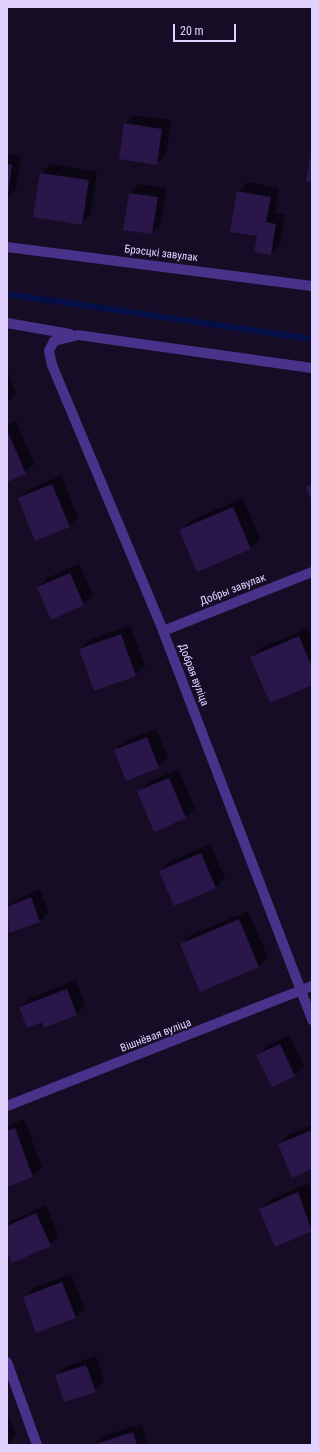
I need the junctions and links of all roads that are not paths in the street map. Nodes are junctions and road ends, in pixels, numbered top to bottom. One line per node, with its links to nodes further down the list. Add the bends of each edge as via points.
1 (7, 247): 2 (street, Брэсцкі завулак)
2 (312, 286)
3 (7, 323): 4 (street)
4 (78, 335): 5 (street); 7 (street, Добрая вуліца, via 54,341 49,351 52,365)
5 (312, 368)
6 (312, 572): 7 (street, Добры завулак)
7 (163, 631): 9 (street, Добрая вуліца)
8 (312, 986): 9 (street, Вішнёвая вуліца)
9 (301, 993): 10 (street, Добрая вуліца); 11 (street, Вішнёвая вуліца)
10 (312, 1020)
11 (7, 1106)
12 (7, 1362): 13 (street)
13 (37, 1445)

